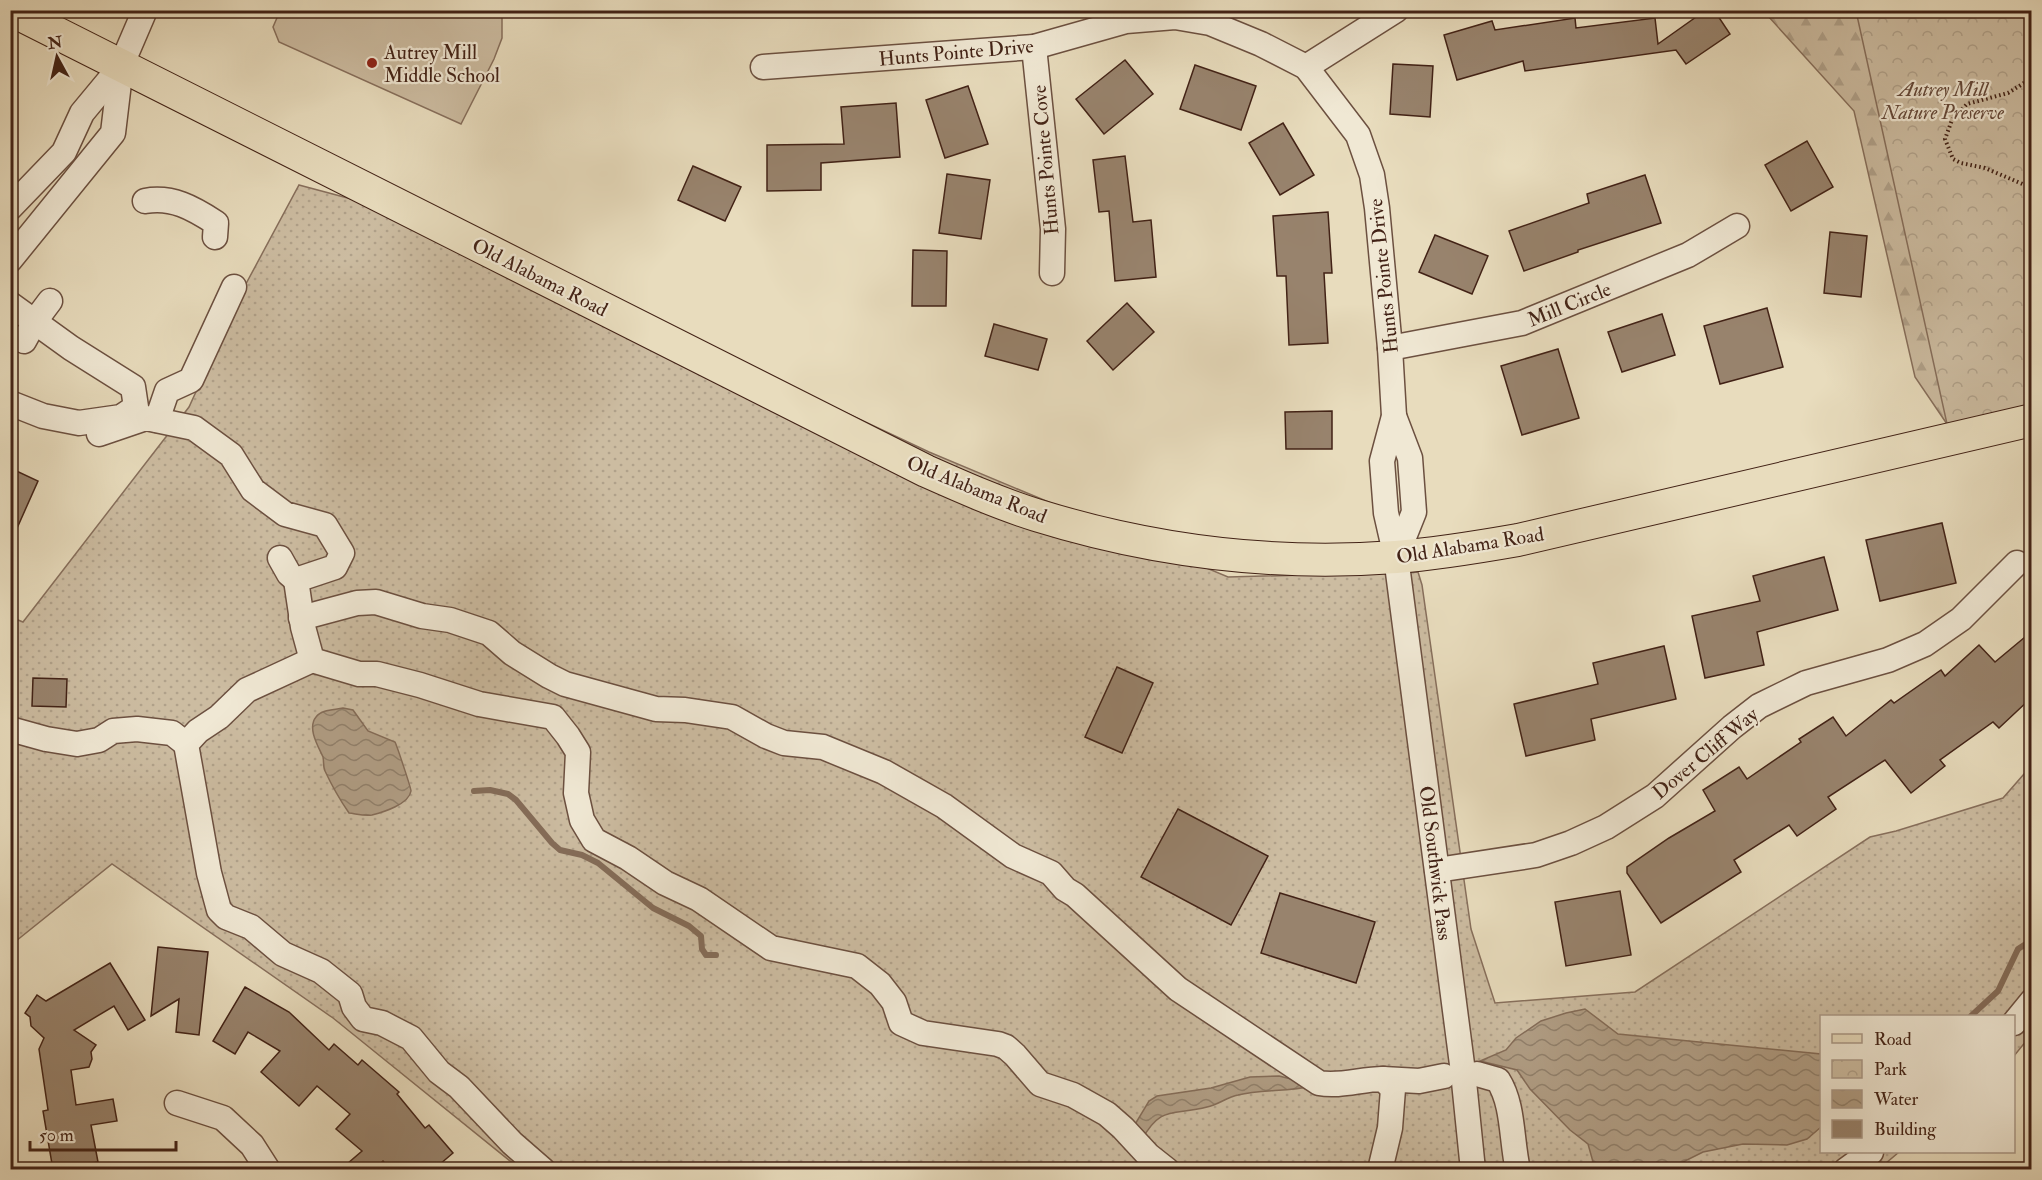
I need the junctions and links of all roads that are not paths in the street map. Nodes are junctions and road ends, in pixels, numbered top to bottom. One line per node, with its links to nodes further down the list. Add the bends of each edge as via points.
1 (10, 10): 5 (main road, Old Alabama Road)
2 (145, 10): 5 (street)
3 (1396, 10): 7 (street)
4 (1034, 47): 6 (street, Hunts Pointe Drive); 7 (street, Hunts Pointe Drive, via 1126,21 1174,17 1210,23); 14 (street, Hunts Pointe Cove, via 1053,229)
5 (121, 66): 9 (street, via 82,113 64,152); 10 (street, via 113,133); 24 (main road, Old Alabama Road, via 980,495 1036,515 1123,538 1215,554 1305,560)
6 (763, 67)
7 (1306, 67): 19 (street, Hunts Pointe Drive, via 1358,135 1372,175)
8 (145, 201): 12 (street, via 160,198 194,208 216,222)
9 (14, 206): 10 (street)
10 (40, 224): 13 (street)
11 (1737, 226): 19 (street, Mill Circle, via 1688,255 1522,323)
12 (215, 237)
13 (10, 260)
14 (1052, 273)
15 (234, 286): 21 (street, via 191,380 167,391)
16 (50, 301): 18 (street)
17 (10, 303): 18 (street)
18 (29, 331): 20 (street, via 95,362 133,387 136,407 121,417 79,423 71,412 43,416)
19 (1390, 348): 24 (street, Hunts Pointe Drive, via 1394,416 1410,458 1414,512)
20 (10, 403)
21 (157, 420): 23 (street, via 146,418); 27 (street, via 194,428 231,455 253,490 285,514 325,525 342,553 335,567)
22 (2031, 420): 24 (main road, Old Alabama Road, via 1518,540)
23 (99, 434)
24 (1396, 557): 32 (street, Old Southwick Pass)
25 (280, 558): 27 (street)
26 (2017, 563): 32 (street, Dover Cliff Way, via 1961,619 1925,644 1888,660 1806,683 1759,706 1655,796 1606,827 1536,855)
27 (296, 580): 28 (street)
28 (301, 618): 29 (street); 37 (street, via 376,602 450,620 489,633 512,653 565,684 656,709 732,717 775,739 823,747 884,772 944,806 1013,856 1051,873 1178,989 1319,1083 1333,1086)
29 (312, 660): 31 (street, via 247,690); 42 (street, via 359,674 420,685 479,704 553,717 578,752 576,793 582,820 594,840 664,883 699,898 771,948 857,966 880,984 894,1002 901,1023 923,1033 1006,1047 1040,1084 1074,1095 1107,1114)
30 (10, 729): 31 (street, via 77,744 99,740 113,731 136,729 172,733)
31 (186, 744): 41 (street, via 219,910 251,927 283,954 321,971 350,994 363,1019 382,1023 411,1038 439,1072)
32 (1437, 870): 44 (street, Old Southwick Pass)
33 (2031, 1001): 34 (street)
34 (2015, 1021)
35 (1477, 1074): 45 (street, via 1498,1080 1504,1089)
36 (1444, 1076): 37 (street, via 1419,1081)
37 (1383, 1079): 43 (street, via 1393,1089 1390,1128)
38 (177, 1103): 40 (street, via 223,1118 252,1145)
39 (1870, 1153): 46 (street)
40 (268, 1170)
41 (543, 1170)
42 (1167, 1170)
43 (1380, 1170)
44 (1473, 1170)
45 (1518, 1170)
46 (1846, 1170)

